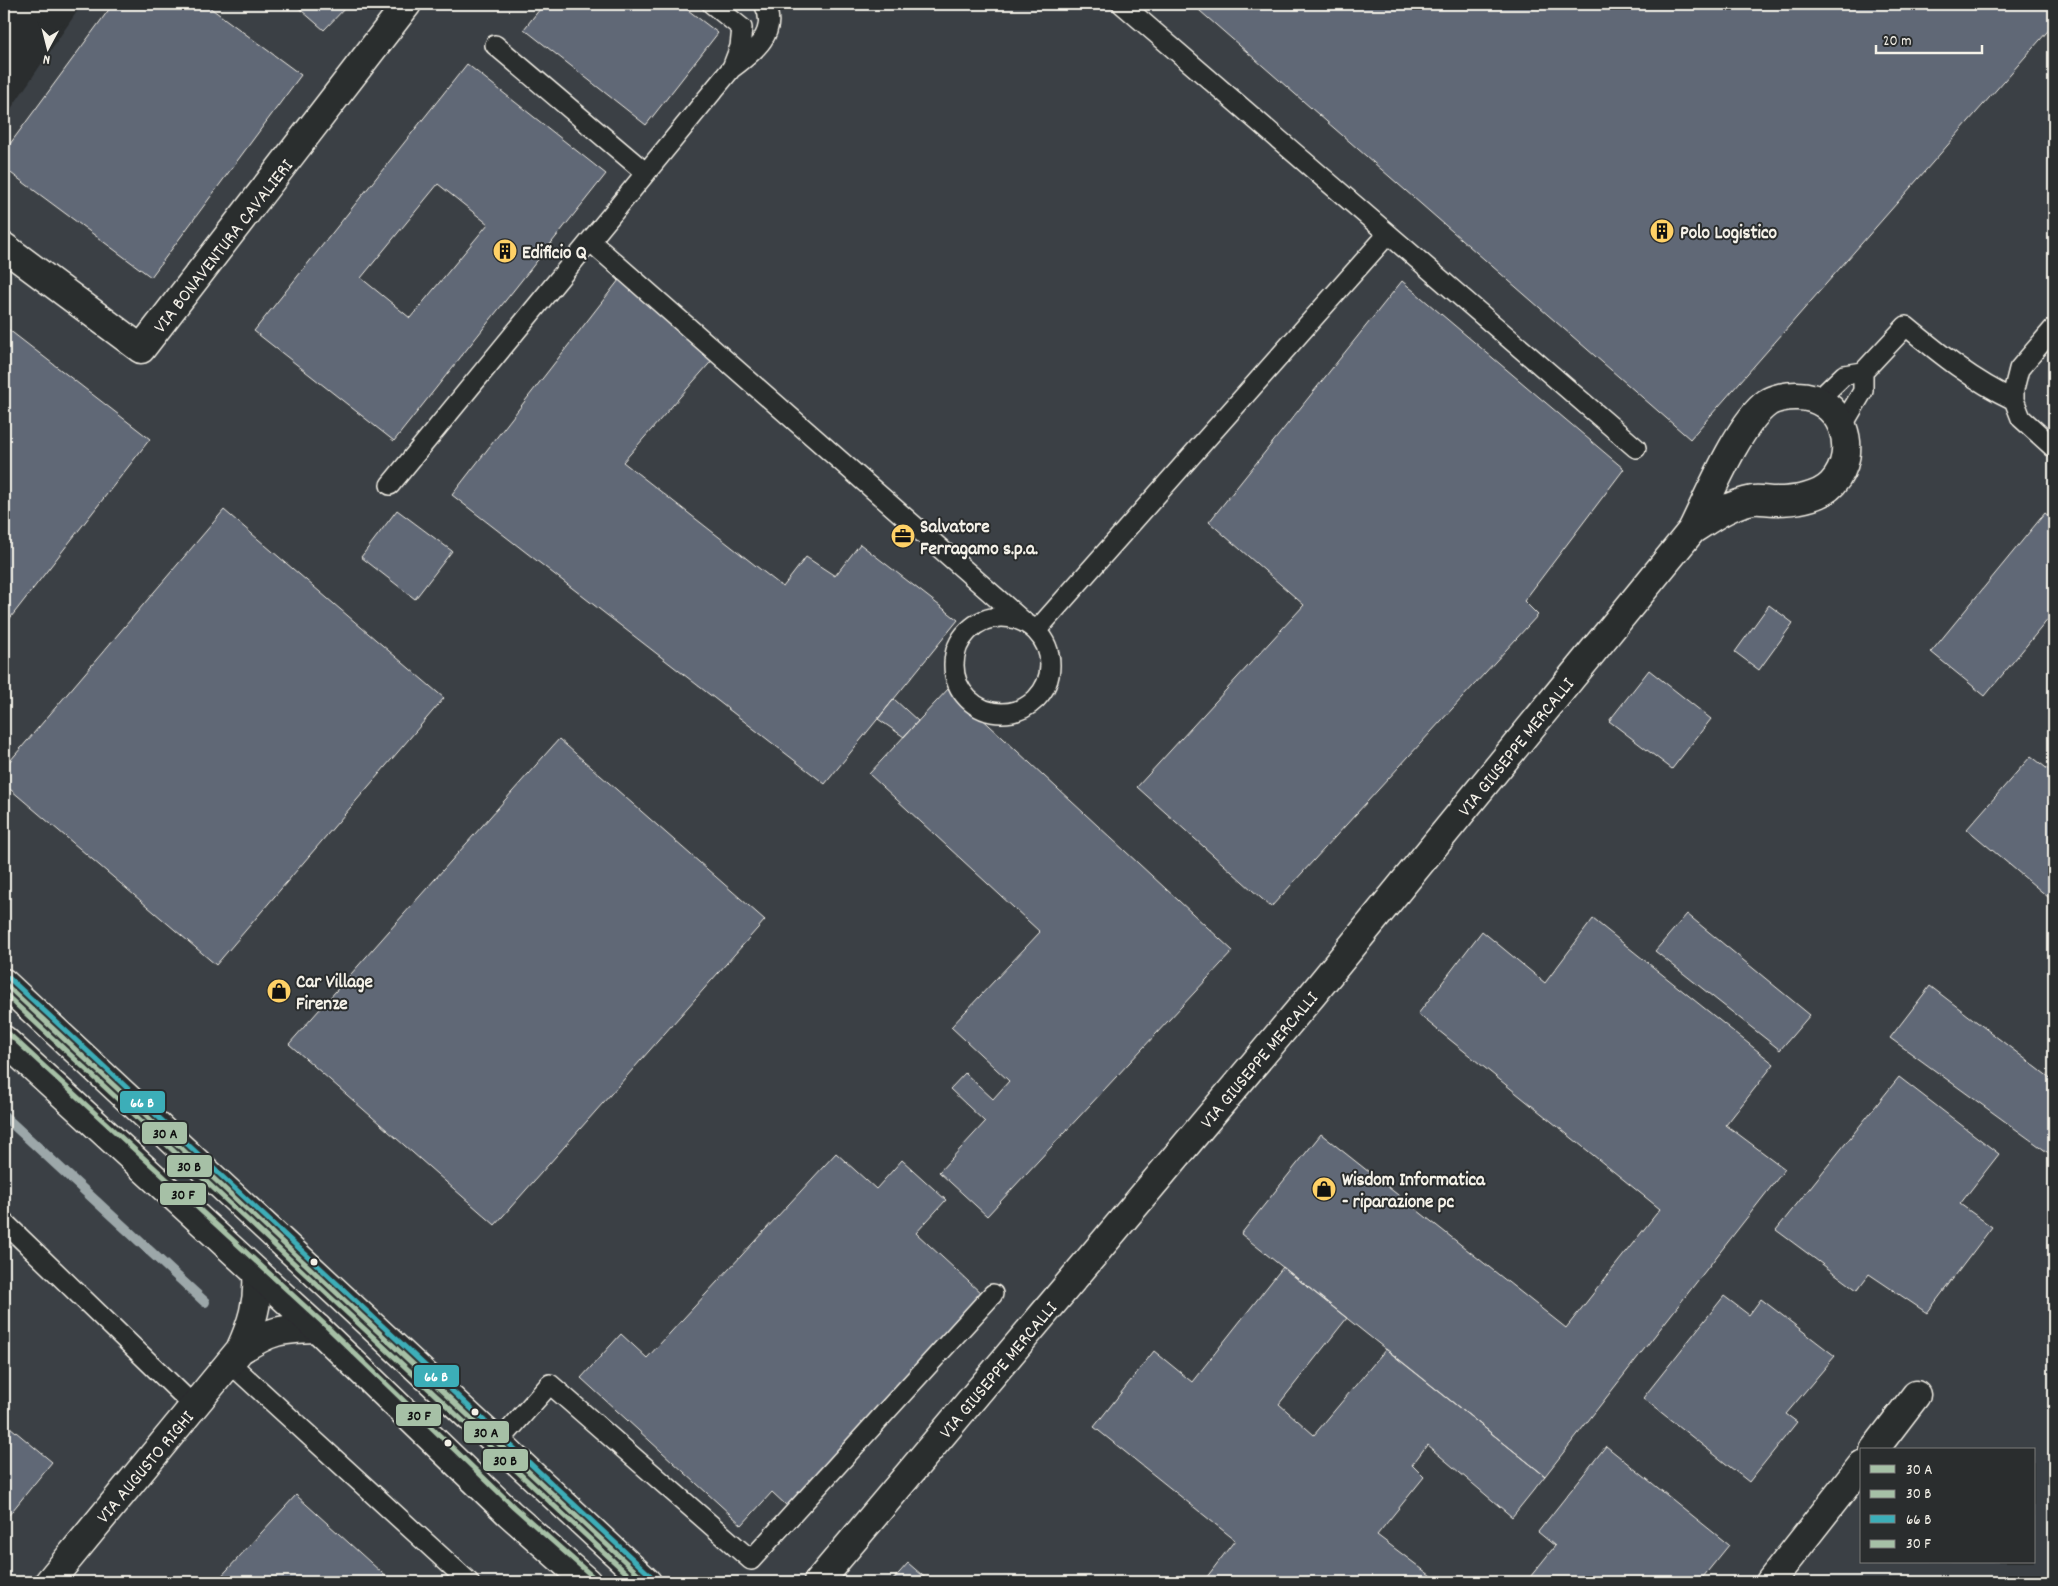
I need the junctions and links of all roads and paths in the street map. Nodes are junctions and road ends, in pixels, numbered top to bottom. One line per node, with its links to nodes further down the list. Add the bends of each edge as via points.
1 (407, 4): 10 (street, VIA BONAVENTURA CAVALIERI, via 141,349)
2 (712, 4): 6 (lane, via 742,28 740,47)
3 (764, 4): 6 (lane, via 770,22 766,36 758,47)
4 (1122, 4): 8 (lane)
5 (496, 45): 7 (lane)
6 (731, 69): 7 (lane)
7 (646, 173): 9 (lane)
8 (1388, 234): 16 (lane); 20 (lane)
9 (590, 241): 18 (lane); 20 (lane)
10 (4, 247)
11 (2054, 328): 14 (lane, via 2019,369)
12 (1863, 372): 13 (lane, via 1844,374); 14 (lane, via 1906,326 1948,360 1989,388); 15 (lane, via 1863,391)
13 (1818, 400): 15 (street, via 1830,408); 19 (street, via 1788,396 1768,402 1756,413 1737,441)
14 (2014, 400): 17 (lane, via 2021,418)
15 (1843, 425): 19 (street, via 1844,459 1832,485 1801,499 1754,500 1733,506)
16 (1636, 448)
17 (2054, 448)
18 (390, 485)
19 (1692, 530): 37 (street, VIA GIUSEPPE MERCALLI, via 1313,994)
20 (1030, 626): 20 (lane, via 1009,617 994,617 967,631 953,658 959,690 970,702 984,711 1000,714 1017,712 1032,704 1043,692 1049,677 1050,660 1046,644)
21 (4, 983): 30 (street)
22 (4, 1040): 24 (street)
23 (4, 1222): 29 (lane)
24 (257, 1273): 26 (street); 27 (street, VIA AUGUSTO RIGHI, via 252,1324)
25 (993, 1294): 30 (lane, via 750,1560 550,1384)
26 (317, 1328): 27 (street, VIA AUGUSTO RIGHI, via 275,1331); 35 (street, via 509,1513)
27 (235, 1357): 29 (street, VIA AUGUSTO RIGHI); 34 (lane)
28 (1916, 1395): 31 (street)
29 (194, 1406): 33 (street, VIA AUGUSTO RIGHI)
30 (498, 1443): 36 (street)
31 (1876, 1448)
32 (1860, 1468): 38 (street)
33 (49, 1582)
34 (469, 1582)
35 (587, 1582)
36 (646, 1582)
37 (818, 1582)
38 (1770, 1582)

